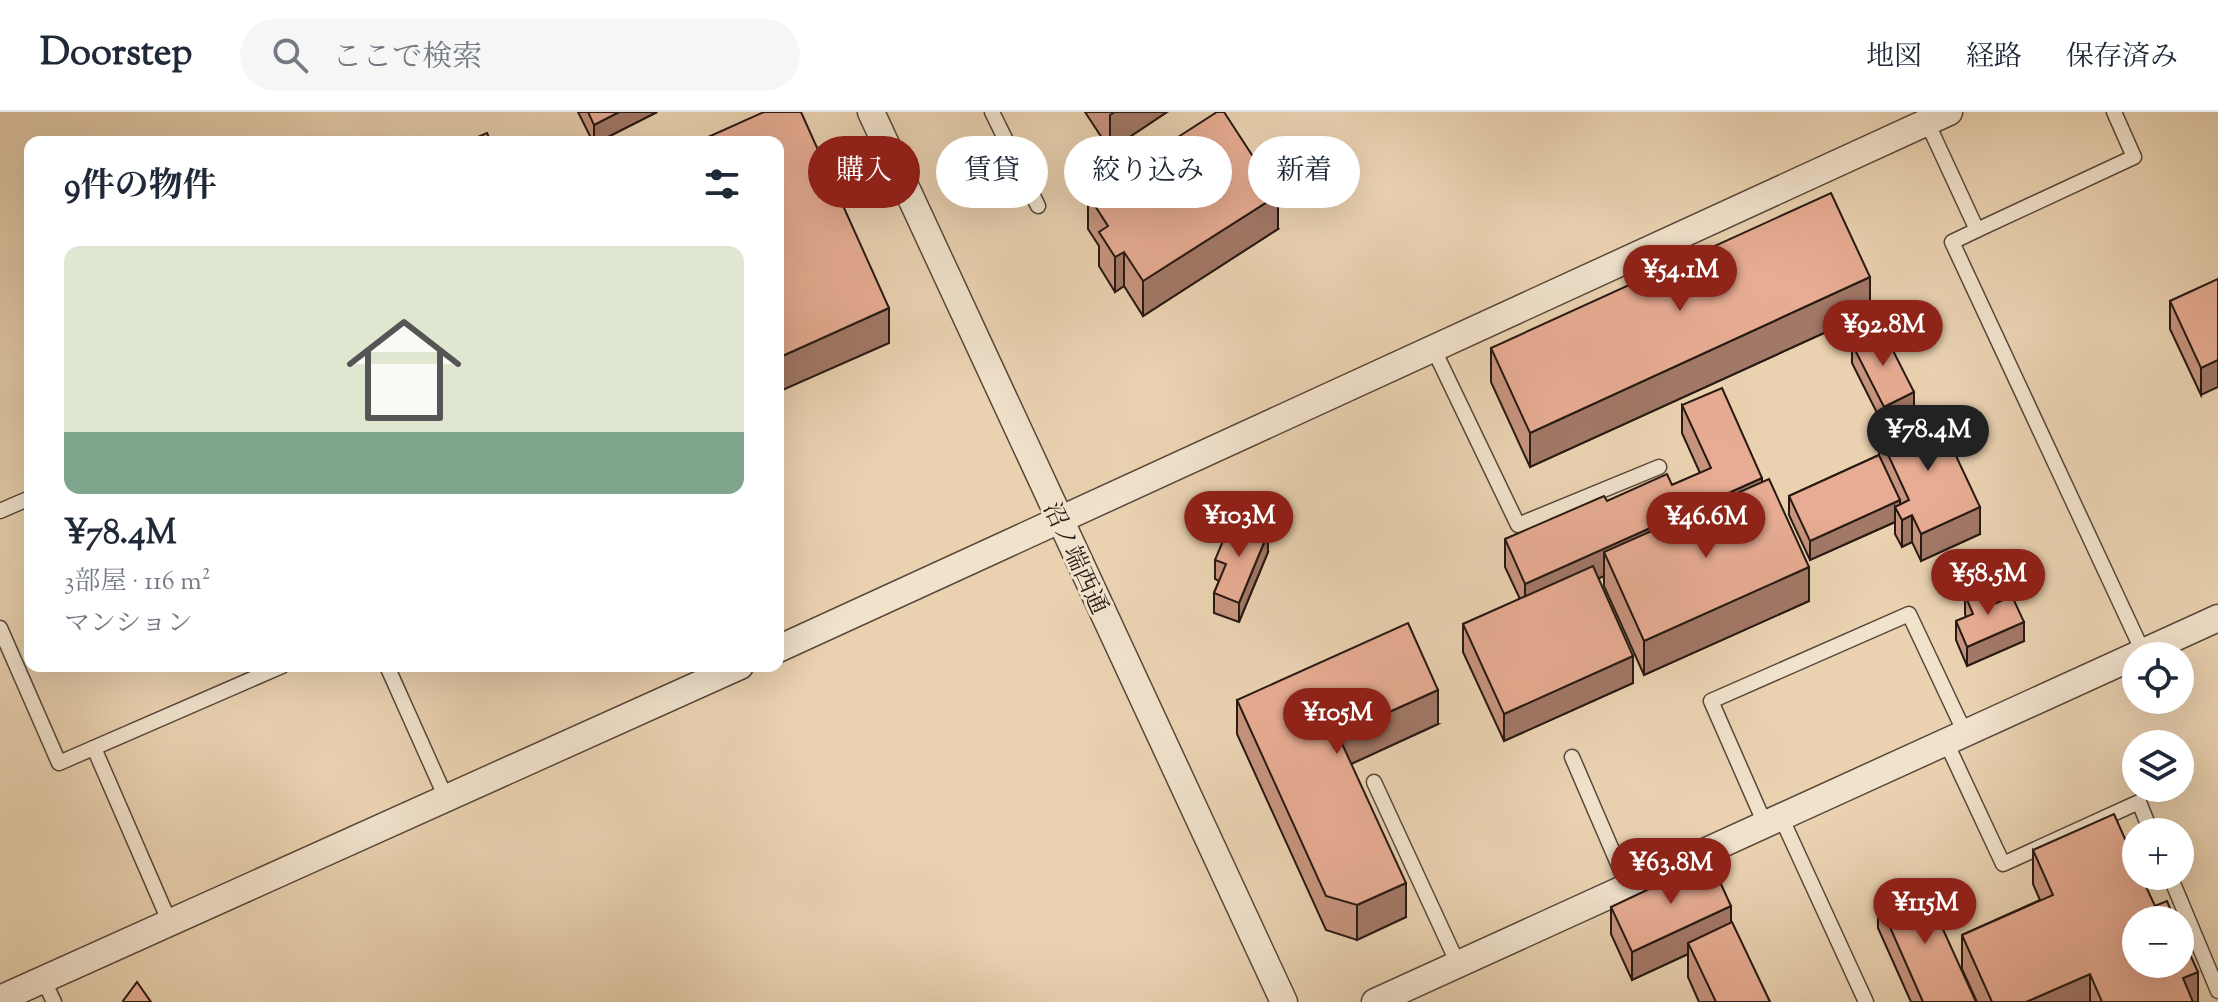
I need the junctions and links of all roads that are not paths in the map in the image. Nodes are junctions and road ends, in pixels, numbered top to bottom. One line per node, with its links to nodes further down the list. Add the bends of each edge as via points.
1 (871, 112): 11 (street, 沼ノ端西通)
2 (992, 112): 5 (lane)
3 (2114, 112): 6 (lane, via 2134,157)
4 (1938, 117): 6 (lane); 7 (street)
5 (1004, 136)
6 (1977, 230): 14 (lane, via 1952,242)
7 (1434, 350): 8 (lane, via 1518,525); 11 (street)
8 (1659, 467)
9 (24, 501): 10 (lane)
10 (0, 511)
11 (1060, 522): 16 (street); 35 (street, 沼ノ端西通)
12 (2218, 618): 15 (street)
13 (0, 628): 22 (lane, via 59,763)
14 (2138, 642)
15 (2165, 642)
16 (784, 646)
17 (2122, 662): 21 (street)
18 (268, 672): 22 (lane)
19 (390, 672): 25 (lane)
20 (727, 672): 25 (street)
21 (1956, 738): 26 (lane, via 2003,864 2139,802); 27 (street); 27 (lane, via 1909,614 1711,701)
22 (94, 748): 30 (lane)
23 (1572, 757): 28 (lane)
24 (1374, 782): 31 (lane)
25 (446, 798): 30 (street)
26 (2145, 818)
27 (1773, 821): 28 (street); 37 (lane)
28 (1628, 887): 31 (street)
29 (2176, 890): 33 (lane)
30 (170, 923): 32 (street)
31 (1458, 964): 36 (street)
32 (48, 991): 34 (street)
33 (2218, 991)
34 (0, 999)
35 (1284, 1002)
36 (1375, 1002)
37 (1866, 1002)

